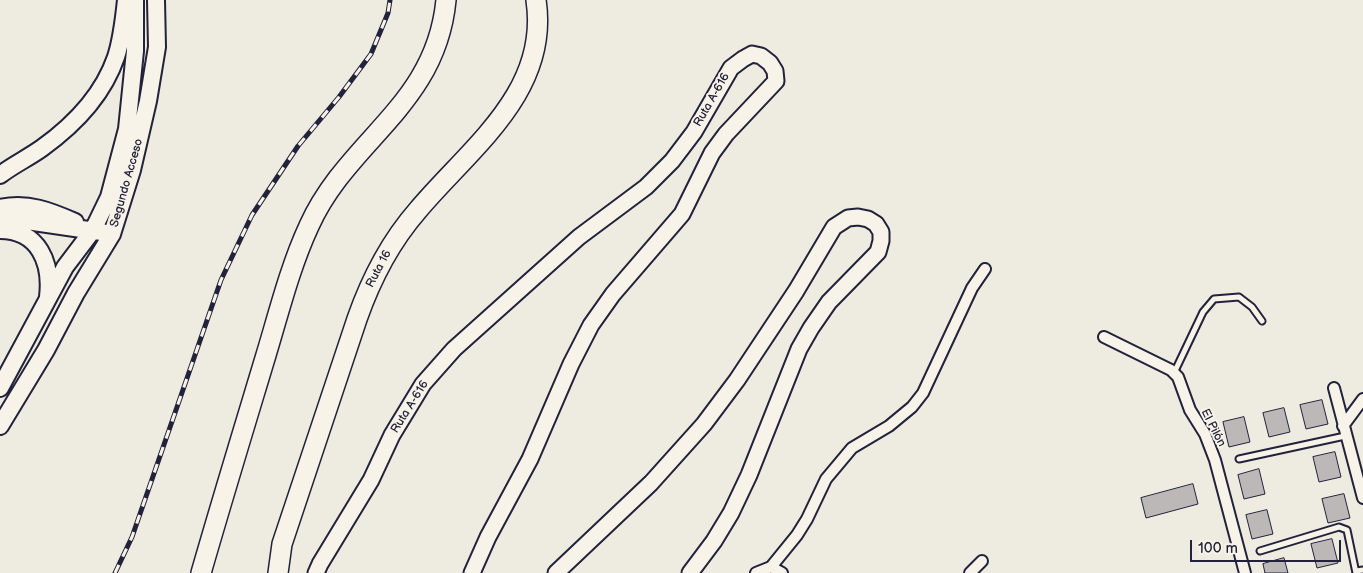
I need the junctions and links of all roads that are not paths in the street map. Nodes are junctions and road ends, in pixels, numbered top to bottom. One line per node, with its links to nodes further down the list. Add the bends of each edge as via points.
1 (126, 0): 6 (main road, via 116,57 94,99 81,115 42,148)
2 (135, 0): 10 (main road, Segundo Acceso, via 135,51 127,130 109,197)
3 (156, 0): 11 (main road, Segundo Acceso, via 156,47 148,101 132,170)
4 (536, 0): 31 (highway, Ruta 16, via 538,30 534,53 514,100 404,228 371,283 282,544)
5 (446, 5): 30 (highway, via 433,54 418,83 338,179 309,226 290,275)
6 (0, 175)
7 (0, 208): 10 (main road, via 40,208)
8 (0, 220): 10 (main road)
9 (0, 230): 13 (main road, via 21,234 40,250 47,268)
10 (93, 230): 11 (main road); 13 (main road, Segundo Acceso, via 65,267)
11 (112, 234): 20 (main road, Segundo Acceso)
12 (985, 269): 27 (street, via 972,288 924,393 889,426 852,448 834,468 807,519)
13 (48, 300): 17 (main road, Segundo Acceso)
14 (1262, 321): 16 (lane, via 1239,297 1214,299 1203,312)
15 (1104, 336): 16 (street)
16 (1174, 373): 39 (street, El Pilón, via 1216,460)
17 (0, 388)
18 (1334, 388): 21 (street)
19 (1363, 399): 21 (street)
20 (0, 426)
21 (1344, 431): 22 (lane); 23 (street)
22 (1239, 459)
23 (1359, 470): 24 (street)
24 (1363, 498)
25 (1260, 550): 29 (lane, via 1339,527 1347,530)
26 (982, 561): 38 (street)
27 (771, 567): 36 (street); 37 (street)
28 (1363, 570): 29 (lane)
29 (1356, 572)
30 (201, 573)
31 (278, 573)
32 (316, 573): 33 (main road, Ruta A-616, via 423,384 454,349 578,237 646,186 672,162 694,132 731,68 752,54 761,56 775,71 776,81 726,134 712,153 682,214 613,294 591,325 530,459)
33 (472, 573)
34 (556, 573): 35 (main road, via 657,477 709,418 800,286 834,227 848,218 868,219 881,232 878,252 829,302 805,338 731,513)
35 (690, 573)
36 (756, 573)
37 (782, 573)
38 (970, 573)
39 (1246, 573)

